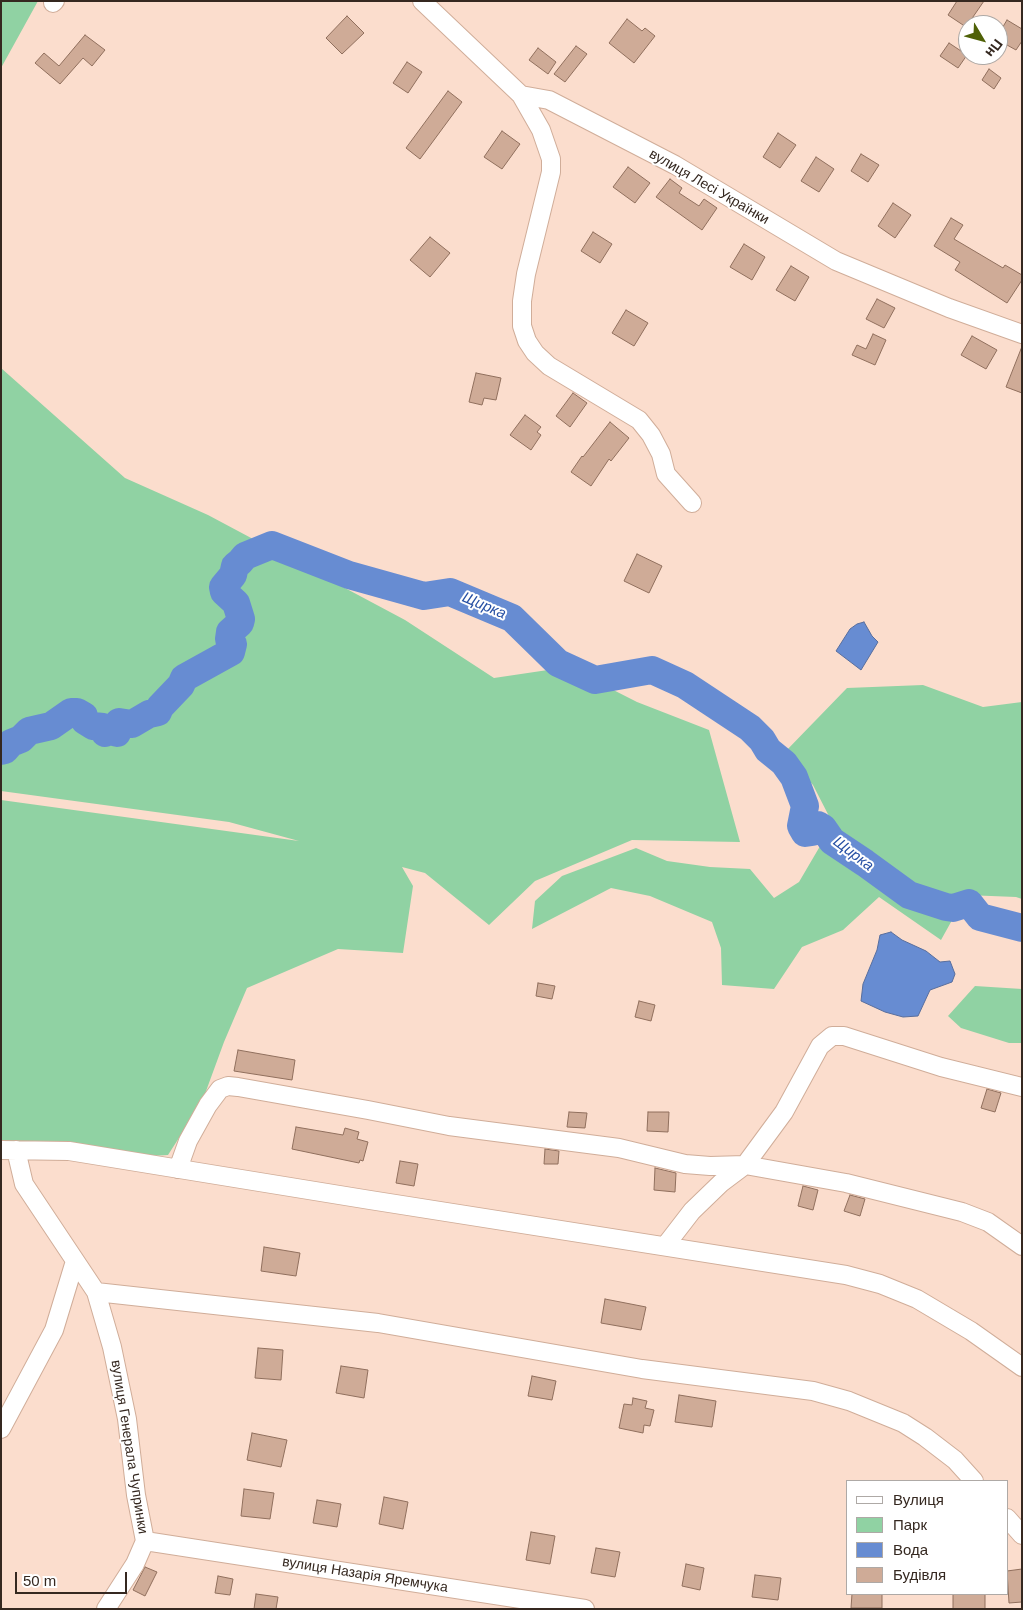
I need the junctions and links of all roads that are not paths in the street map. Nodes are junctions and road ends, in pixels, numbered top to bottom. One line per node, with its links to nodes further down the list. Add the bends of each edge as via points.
1 (422, 1): 2 (street)
2 (520, 95): 3 (street, вулиця Лесі Українки, via 549,100 675,165 836,261); 4 (street, via 541,130 551,159 551,172 522,301 522,326 527,341 549,366 639,420 661,454 666,474)
3 (1022, 334)
4 (692, 503)
5 (1022, 1087): 7 (street, via 941,1067 844,1036 832,1036 820,1046 784,1112)
6 (9, 1150): 8 (street, via 69,1151); 11 (street, вулиця Генерала Чупринки, via 24,1184)
7 (745, 1165): 8 (street, via 685,1164 619,1148 449,1126 228,1086 220,1089 208,1105 188,1141); 9 (street, via 692,1211); 10 (street, via 846,1183 962,1212 988,1222)
8 (178, 1169): 9 (street)
9 (664, 1246): 13 (street, via 846,1274 880,1284 917,1300 971,1331)
10 (1022, 1246)
11 (75, 1261): 12 (street, вулиця Генерала Чупринки); 14 (street, via 54,1330)
12 (96, 1292): 15 (street, via 378,1323 642,1369 814,1391 849,1401 925,1436); 18 (street, вулиця Генерала Чупринки, via 112,1347 127,1419)
13 (1022, 1367)
14 (1, 1429)
15 (973, 1480)
16 (1008, 1519): 17 (street)
17 (1022, 1535)
18 (145, 1541): 19 (street, вулиця Генерала Чупринки, via 135,1564); 20 (street, вулиця Назарія Яремчука)
19 (106, 1609)
20 (584, 1609)

